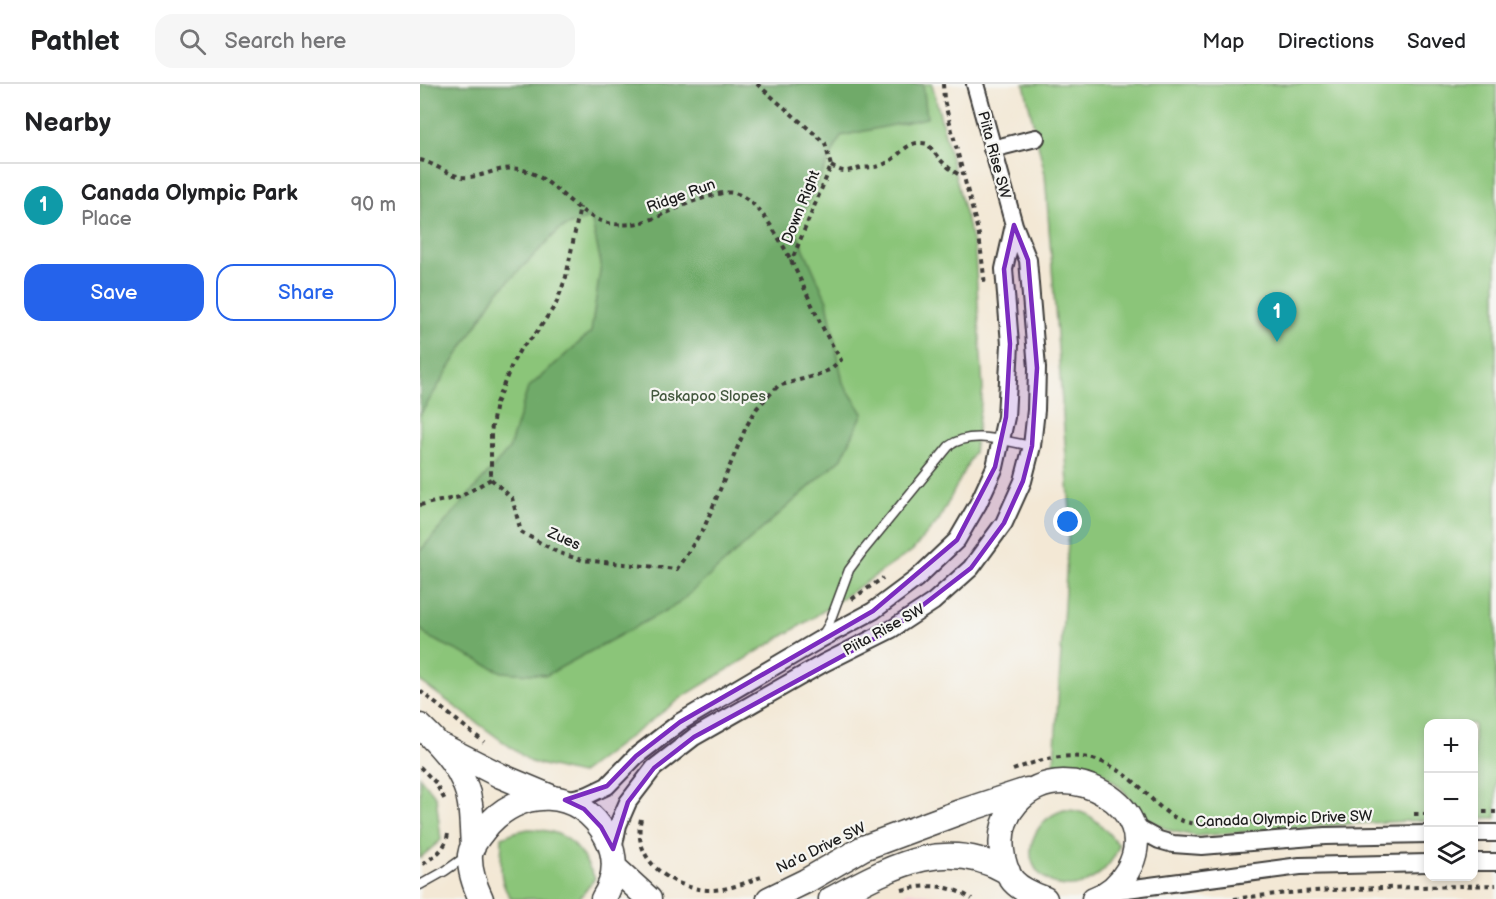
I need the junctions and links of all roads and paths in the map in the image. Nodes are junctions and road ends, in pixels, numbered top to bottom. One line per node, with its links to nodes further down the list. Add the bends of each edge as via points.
1 (757, 84): 7 (path, Down Right, via 825,143)
2 (943, 84): 8 (path)
3 (975, 84): 5 (street, Piita Rise SW)
4 (1036, 138): 5 (street)
5 (992, 149): 10 (street, Piita Rise SW)
6 (420, 160): 9 (path, Ridge Run, via 462,177 513,168 532,173)
7 (831, 166): 8 (path, via 842,173 882,165 909,144 920,142 928,144 936,156); 11 (path, Down Right)
8 (962, 176): 12 (path, via 979,235)
9 (580, 207): 11 (path, Ridge Run, via 612,224 639,224 698,200 728,192 738,194 751,202 770,226); 16 (path, via 566,277 556,304 513,362 496,403 491,432)
10 (1014, 225): 14 (street, Piita Rise SW, via 1004,269 1010,344); 15 (street, Piita Rise SW, via 1028,260 1036,368)
11 (791, 262): 13 (path, Ridge Run)
12 (986, 294)
13 (840, 360): 16 (path, Zues, via 829,370 778,386 757,408 704,528 677,569 582,560 559,553 522,532 512,498)
14 (1002, 441): 15 (lane); 19 (lane, via 964,438 942,453 849,570); 20 (street, Piita Rise SW, via 995,467 957,540 916,579 873,611)
15 (1032, 447): 42 (street, Piita Rise SW, via 1023,481 1004,523 971,568 933,602 892,629 694,737 654,768 628,802 618,825)
16 (491, 479): 17 (path, via 460,497)
17 (420, 505)
18 (886, 576): 19 (path)
19 (835, 608): 20 (lane)
20 (819, 640): 28 (street, Piita Rise SW, via 680,722 636,756 606,786 588,795)
21 (420, 691): 24 (path)
22 (420, 726): 23 (street)
23 (442, 746): 28 (street, via 501,776); 41 (street, via 460,774 470,802)
24 (492, 748)
25 (420, 767): 29 (path, via 435,782)
26 (1006, 773): 35 (path, Canada Olympic Drive SW, via 1034,761 1080,755 1126,774 1160,809 1182,821 1225,824)
27 (1038, 786): 36 (street, Na'a Drive SW, via 1065,782 1092,787 1116,802); 47 (street, via 1019,800 1006,820 1001,846); 50 (street, Na'a Drive SW, via 863,848 806,881)
28 (558, 798): 41 (street, via 536,798 509,808 488,825); 42 (street, via 584,809 601,826)
29 (447, 810)
30 (1478, 812): 31 (path)
31 (1496, 812)
32 (1424, 814): 33 (path)
33 (1405, 815)
34 (642, 817): 50 (path, Na'a Drive SW, via 644,854 666,877 682,885 711,890 739,885)
35 (1310, 818)
36 (1133, 826): 40 (street, Canada Olympic Drive SW, via 1166,842 1202,846 1325,836); 52 (street, via 1133,858 1121,881)
37 (448, 828): 46 (path, via 448,839 441,852)
38 (1478, 833): 39 (street)
39 (1496, 833)
40 (1424, 834)
41 (472, 850): 48 (lane); 53 (street)
42 (614, 858): 54 (street, via 611,881); 55 (street)
43 (1478, 862): 44 (street)
44 (1496, 862)
45 (1424, 863): 52 (street, via 1300,866)
46 (423, 864)
47 (1013, 884): 56 (street, via 993,863 976,857 931,856 877,874); 58 (street)
48 (420, 885)
49 (1496, 885): 59 (path, via 1337,889)
50 (767, 887)
51 (897, 891): 57 (path, via 921,885 944,887)
52 (1103, 896)
53 (481, 899)
54 (603, 899)
55 (649, 899)
56 (831, 899)
57 (972, 899)
58 (1045, 899)
59 (1234, 899)

